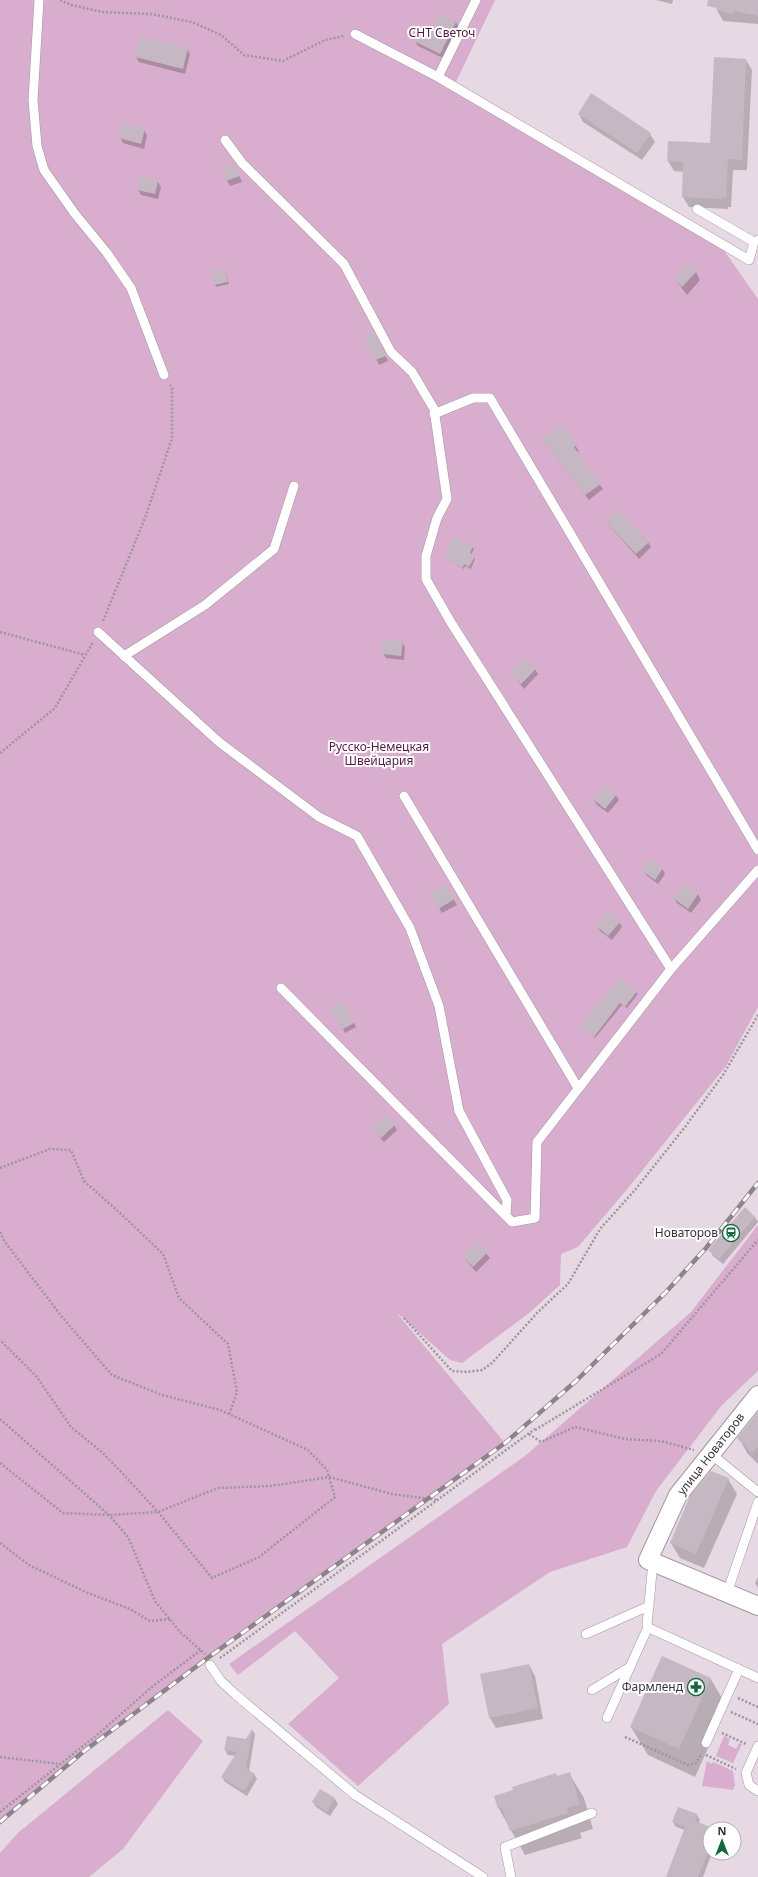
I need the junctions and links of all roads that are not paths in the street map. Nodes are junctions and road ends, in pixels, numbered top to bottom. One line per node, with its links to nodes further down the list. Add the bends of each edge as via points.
1 (39, 0): 8 (lane, via 33,100 37,146 44,170 74,214 108,253 131,288)
2 (476, 0): 4 (lane)
3 (355, 34): 4 (lane)
4 (438, 77): 7 (lane, via 749,260)
5 (225, 140): 9 (lane, via 242,163 344,264 391,352 412,372 434,409)
6 (698, 209): 7 (lane)
7 (756, 241)
8 (164, 374)
9 (434, 414): 14 (lane, via 473,398 490,398); 16 (lane, via 447,499 437,518 426,556 426,579 450,621)
10 (294, 486): 12 (lane, via 274,549 205,605)
11 (98, 632): 12 (lane)
12 (124, 656): 19 (lane, via 219,742 319,817 357,836 410,928 439,1006 459,1111 507,1200)
13 (404, 796): 18 (lane)
14 (758, 850)
15 (758, 870): 16 (lane)
16 (671, 969): 18 (lane)
17 (281, 988): 19 (lane)
18 (578, 1088): 19 (lane, via 537,1142 535,1218 512,1222)
19 (506, 1216)
20 (758, 1395): 21 (street, улица Новаторов)
21 (710, 1454): 22 (lane); 24 (street, улица Новаторов, via 678,1495 648,1560)
22 (758, 1492)
23 (758, 1502): 25 (lane)
24 (653, 1562): 25 (street); 26 (lane)
25 (727, 1593): 27 (street)
26 (649, 1606): 28 (lane); 29 (lane)
27 (758, 1606)
28 (648, 1627): 31 (lane); 32 (lane)
29 (586, 1634)
30 (210, 1665): 40 (lane, via 221,1681 236,1695 355,1795)
31 (630, 1667): 34 (lane); 35 (lane)
32 (739, 1669): 33 (lane); 36 (lane)
33 (758, 1678)
34 (592, 1690)
35 (607, 1718)
36 (706, 1743)
37 (758, 1748): 38 (lane, via 746,1773 749,1785)
38 (758, 1791)
39 (592, 1813): 41 (lane, via 505,1847)
40 (483, 1877)
41 (510, 1877)

